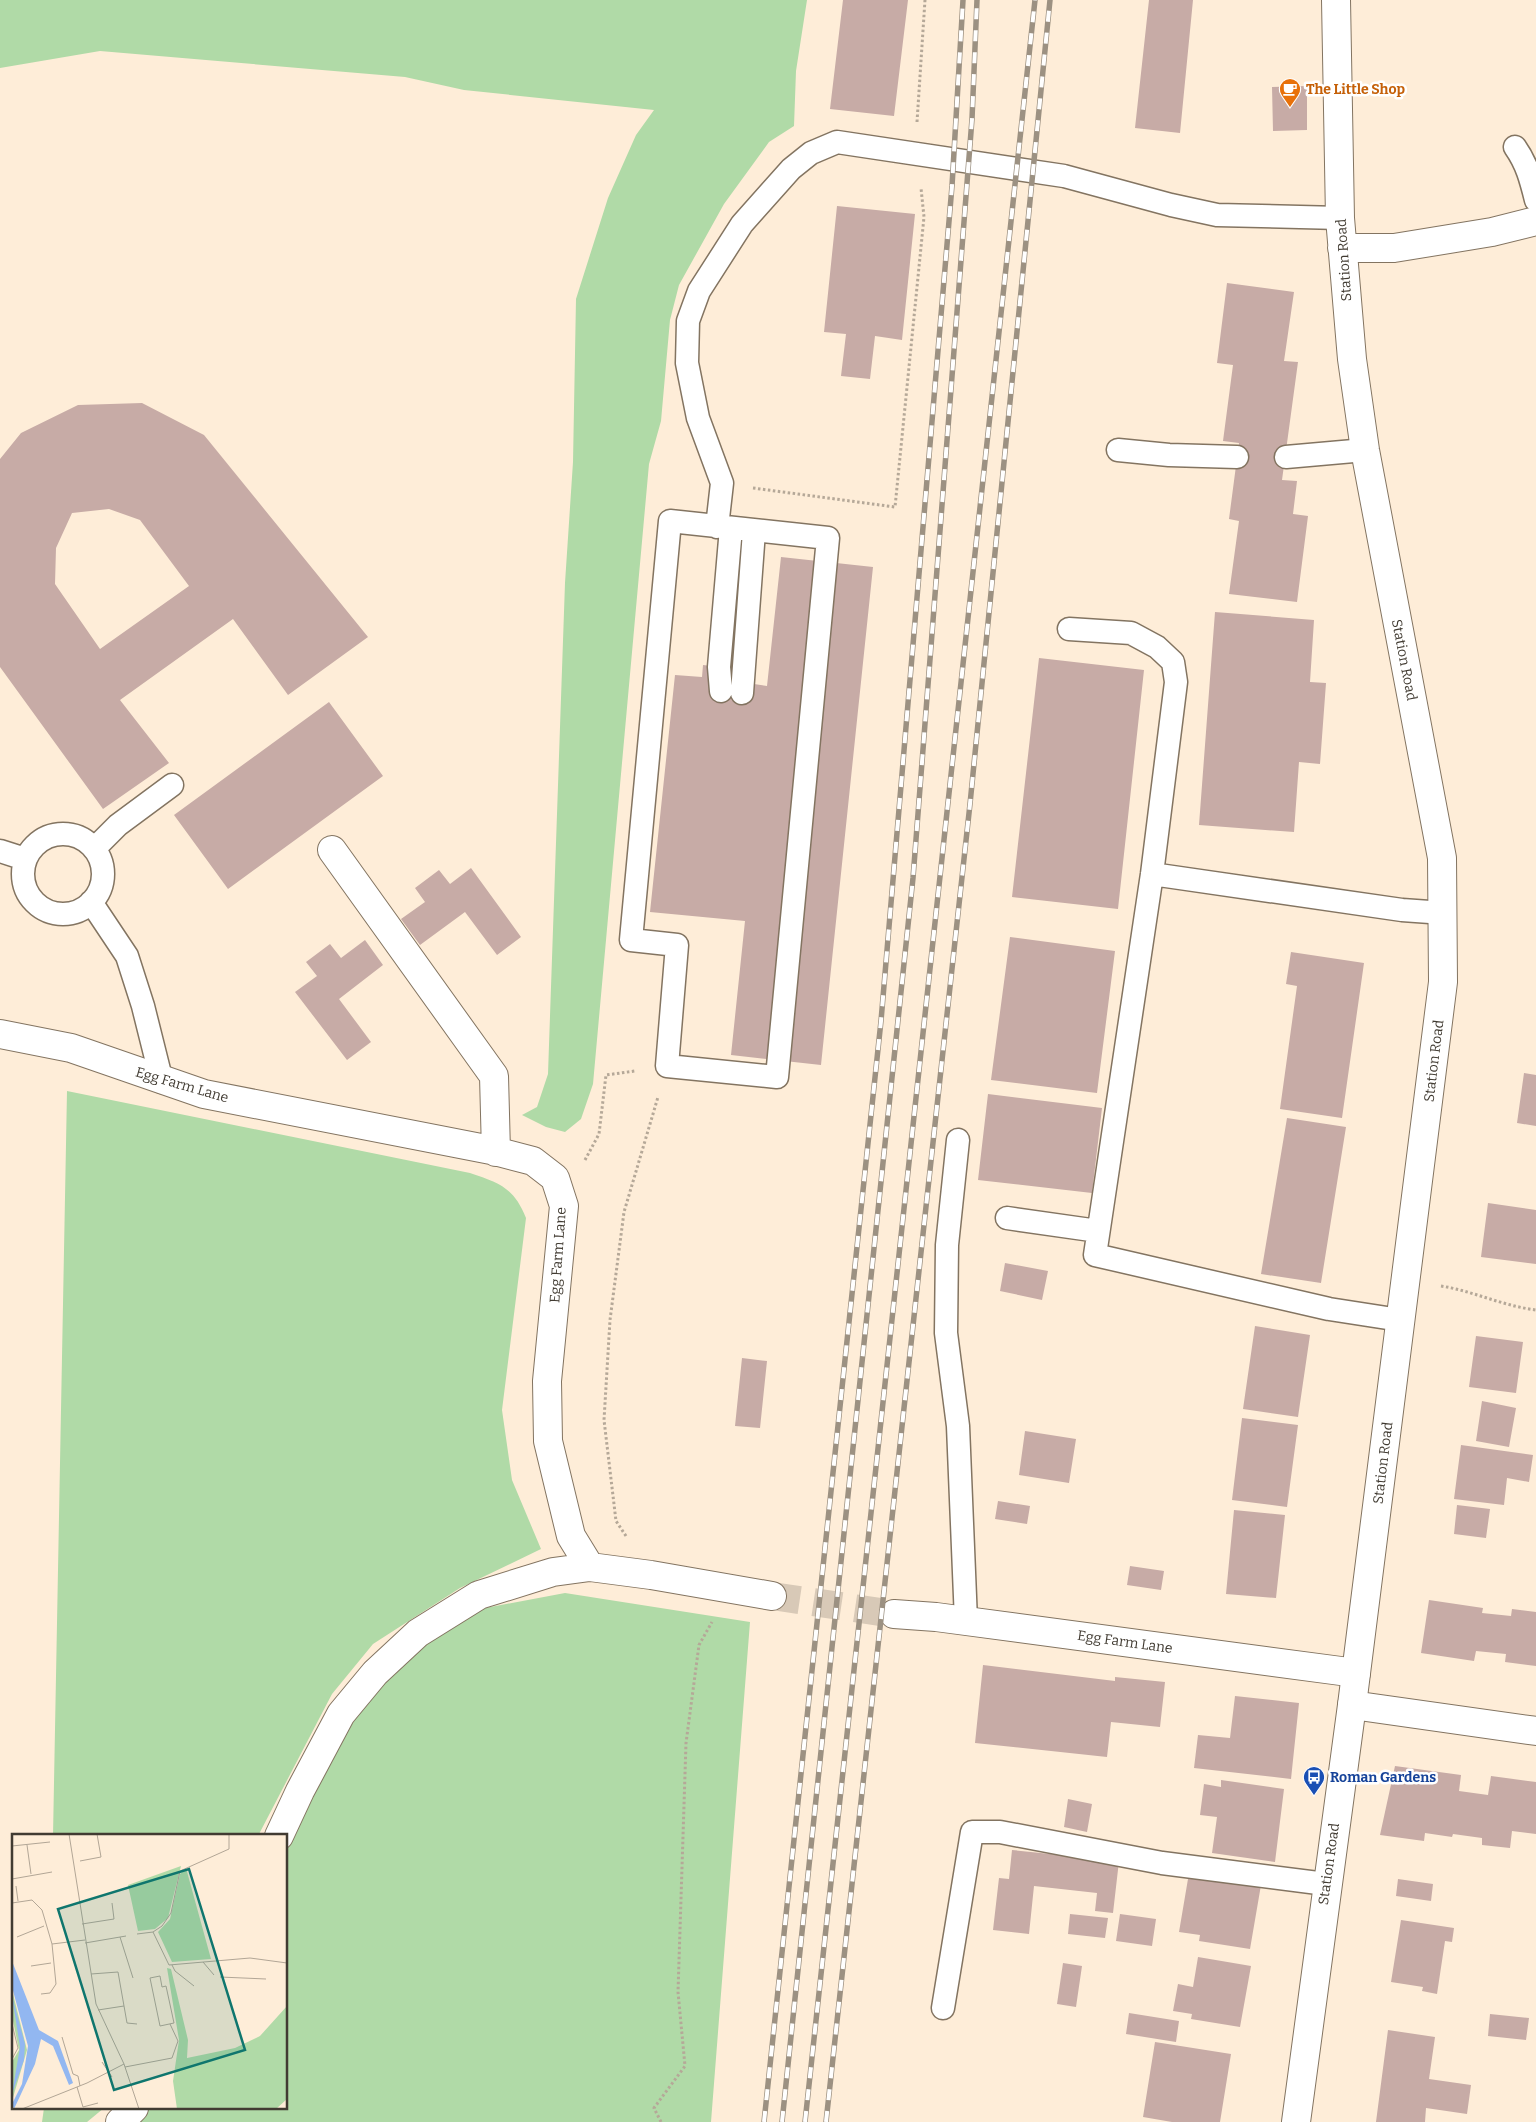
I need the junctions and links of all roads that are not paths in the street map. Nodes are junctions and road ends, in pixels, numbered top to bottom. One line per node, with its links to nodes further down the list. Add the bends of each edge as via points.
1 (1336, 0): 4 (street, Station Road)
2 (1515, 147): 3 (lane, via 1530,173)
3 (1536, 200)
4 (1340, 218): 6 (street, Station Road); 11 (lane, via 1217,215 1064,176 837,142 811,153 791,169 742,224 699,291 688,322 686,362 698,418 722,484)
5 (1536, 221): 6 (street, via 1403,247)
6 (1342, 248): 8 (street, Station Road, via 1352,359)
7 (1118, 450): 9 (lane)
8 (1365, 450): 10 (lane); 21 (street, Station Road, via 1442,858)
9 (1237, 457)
10 (1286, 457)
11 (724, 527): 12 (lane); 12 (lane, via 719,667 731,692 744,669); 12 (lane, via 670,521 631,940 677,945 667,1066 777,1077 828,538)
12 (754, 531)
13 (1069, 629): 19 (lane, via 1131,633 1157,646 1173,662 1176,682)
14 (172, 785): 15 (lane, via 118,825)
15 (94, 849): 18 (lane, via 70,835 56,835 43,839); 20 (lane, via 102,870 102,882)
16 (332, 850): 25 (street, via 494,1076)
17 (0, 851): 18 (lane)
18 (25, 859): 20 (lane, via 24,886 41,907 53,913 67,914)
19 (1152, 874): 21 (lane, via 1402,910); 27 (lane)
20 (91, 902): 23 (lane, via 127,956)
21 (1444, 913): 28 (street, Station Road, via 1443,982)
22 (0, 1034): 23 (street, Egg Farm Lane, via 71,1048)
23 (162, 1082): 25 (street, Egg Farm Lane, via 204,1094)
24 (958, 1140): 32 (lane, via 947,1245 946,1334 958,1426)
25 (496, 1152): 29 (street, Egg Farm Lane, via 533,1161 555,1178 564,1206 547,1381 548,1441 571,1536)
26 (1007, 1218): 27 (lane)
27 (1098, 1231): 28 (lane, via 1095,1255 1329,1310)
28 (1400, 1320): 33 (street, Station Road)
29 (590, 1566): 30 (street); 36 (street, via 553,1572 479,1595 418,1633 375,1673 341,1714)
30 (772, 1596)
31 (894, 1614): 32 (street, Egg Farm Lane)
32 (966, 1622): 33 (street, Egg Farm Lane)
33 (1356, 1673): 34 (street, Station Road)
34 (1352, 1705): 35 (street); 37 (street, Station Road)
35 (1536, 1731)
36 (279, 1834)
37 (1326, 1884): 38 (lane, via 1162,1863 1000,1832 972,1832); 41 (street, Station Road)
38 (943, 2008)
39 (132, 2110): 40 (street)
40 (120, 2122)
41 (1296, 2122)

